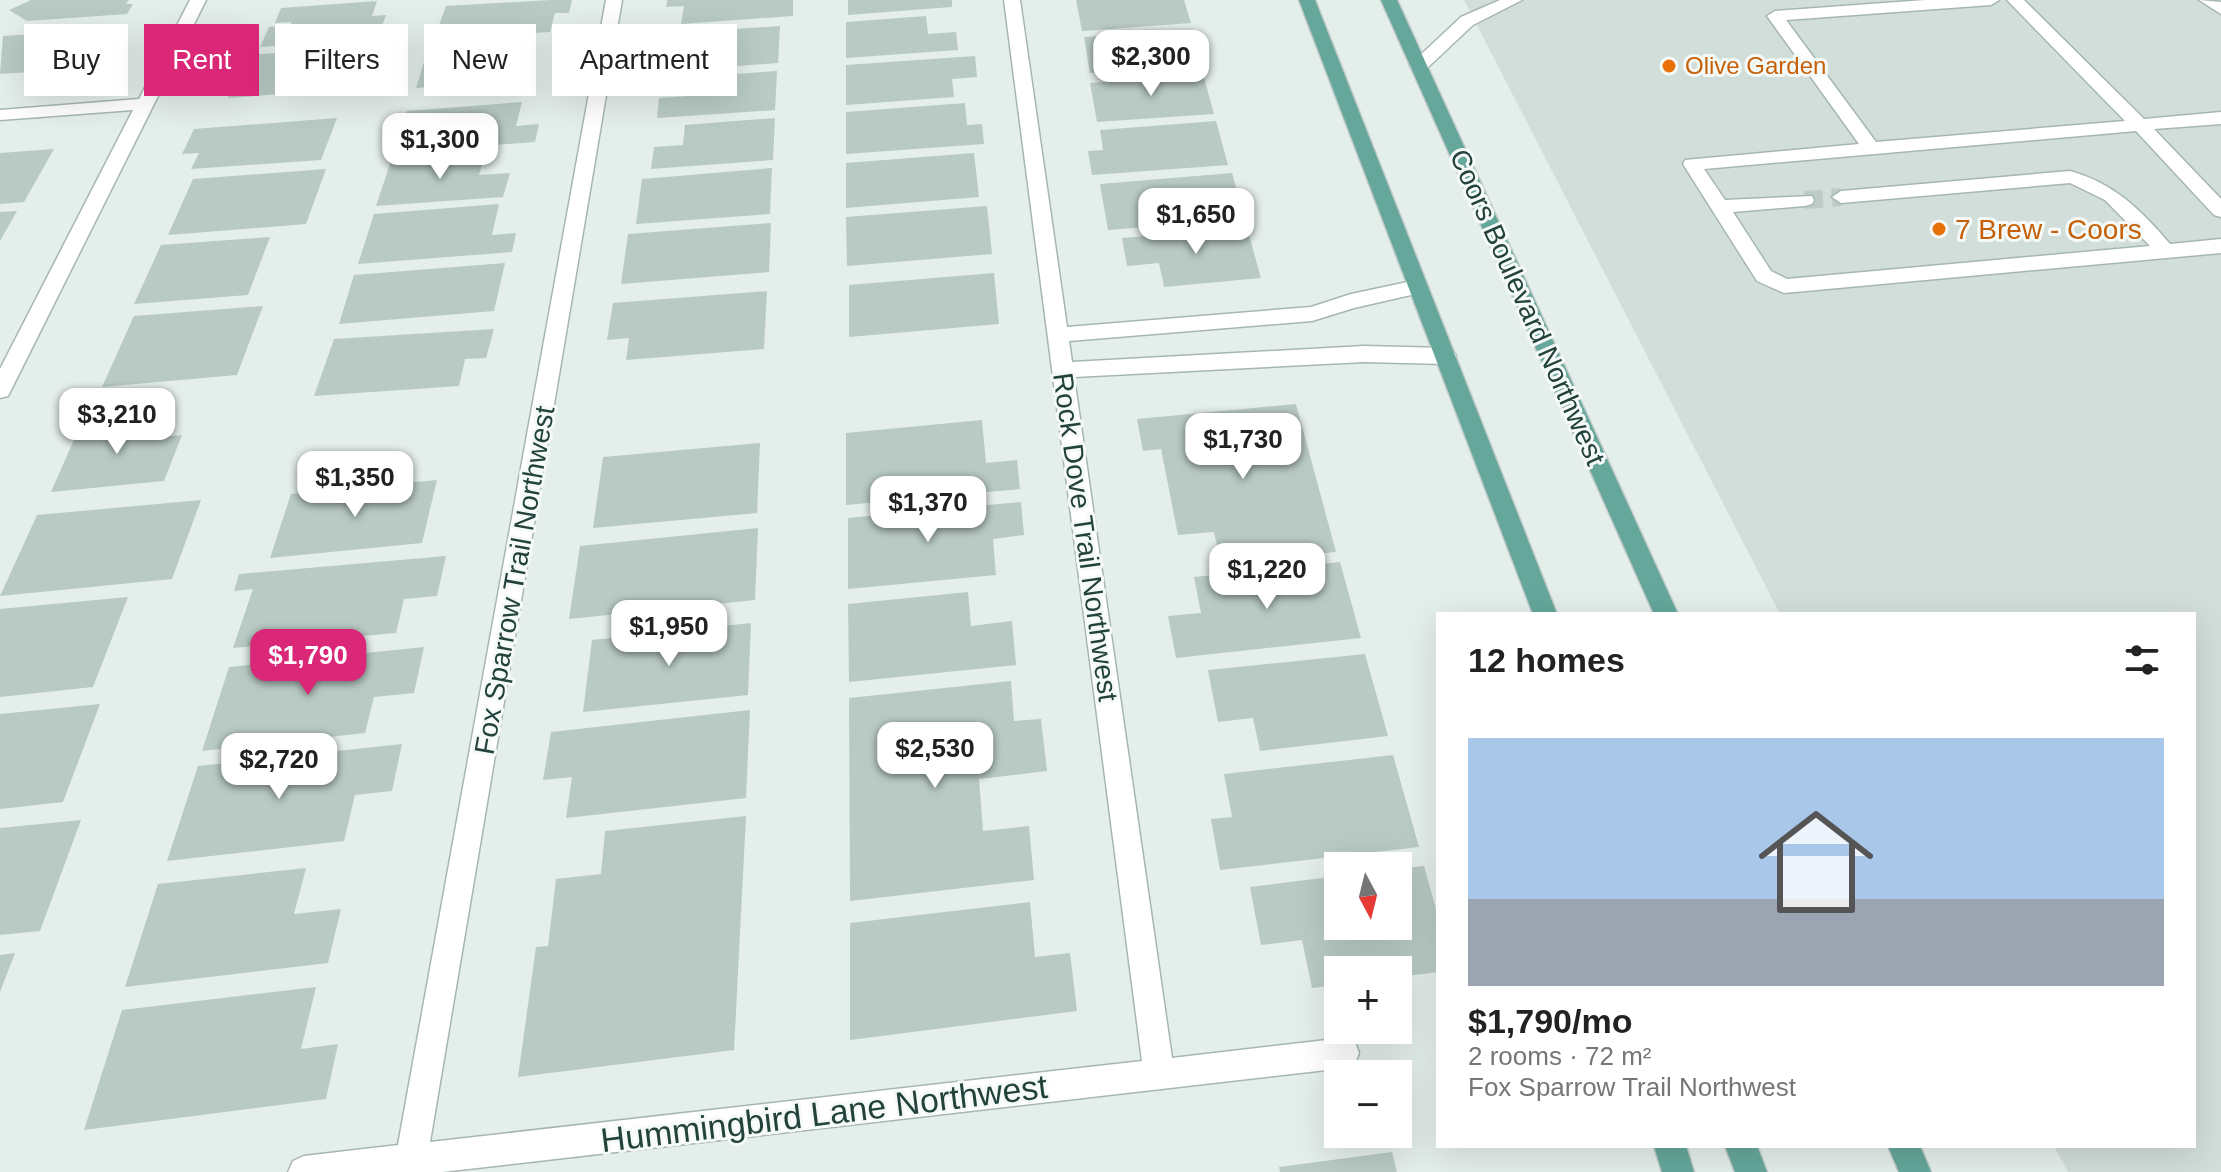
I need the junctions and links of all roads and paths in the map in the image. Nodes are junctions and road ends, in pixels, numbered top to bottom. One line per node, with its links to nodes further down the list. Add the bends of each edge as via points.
1 (198, 0): 12 (street)
2 (614, 0): 35 (street, Fox Sparrow Trail Northwest)
3 (1012, 0): 24 (street, Rock Dove Trail Northwest)
4 (1307, 0): 23 (main road)
5 (1389, 0): 11 (main road, Coors Boulevard Northwest)
6 (1514, 0): 11 (street, via 1467,21)
7 (1991, 0): 16 (street, via 1775,16)
8 (2015, 0): 15 (street)
9 (2207, 0): 10 (street)
10 (2221, 9)
11 (1419, 66): 29 (main road, Coors Boulevard Northwest)
12 (146, 104): 13 (street); 27 (street)
13 (0, 115)
14 (2221, 118): 15 (street)
15 (2140, 125): 16 (street); 20 (street)
16 (1872, 149): 19 (street, via 1692,164)
17 (1841, 197): 22 (street, via 2070,177 2087,180 2122,204)
18 (1805, 200): 19 (street)
19 (1720, 207): 22 (street, via 1764,276 1784,286)
20 (2221, 211)
21 (2221, 246): 22 (street)
22 (2165, 251)
23 (1417, 287): 24 (street, via 1312,314); 25 (main road)
24 (1056, 335): 26 (street, Rock Dove Trail Northwest)
25 (1446, 356): 26 (street, via 1364,354); 28 (main road)
26 (1063, 370): 31 (street, Rock Dove Trail Northwest)
27 (0, 390)
28 (1542, 610)
29 (1665, 612)
30 (1344, 1053): 31 (street, Hummingbird Lane Northwest)
31 (1159, 1074): 35 (street, Hummingbird Lane Northwest)
32 (1671, 1148): 37 (main road)
33 (1742, 1148): 38 (main road)
34 (1905, 1148): 39 (main road)
35 (413, 1168): 36 (street, Hummingbird Lane Northwest)
36 (304, 1172)
37 (1678, 1172)
38 (1751, 1172)
39 (1915, 1172)

